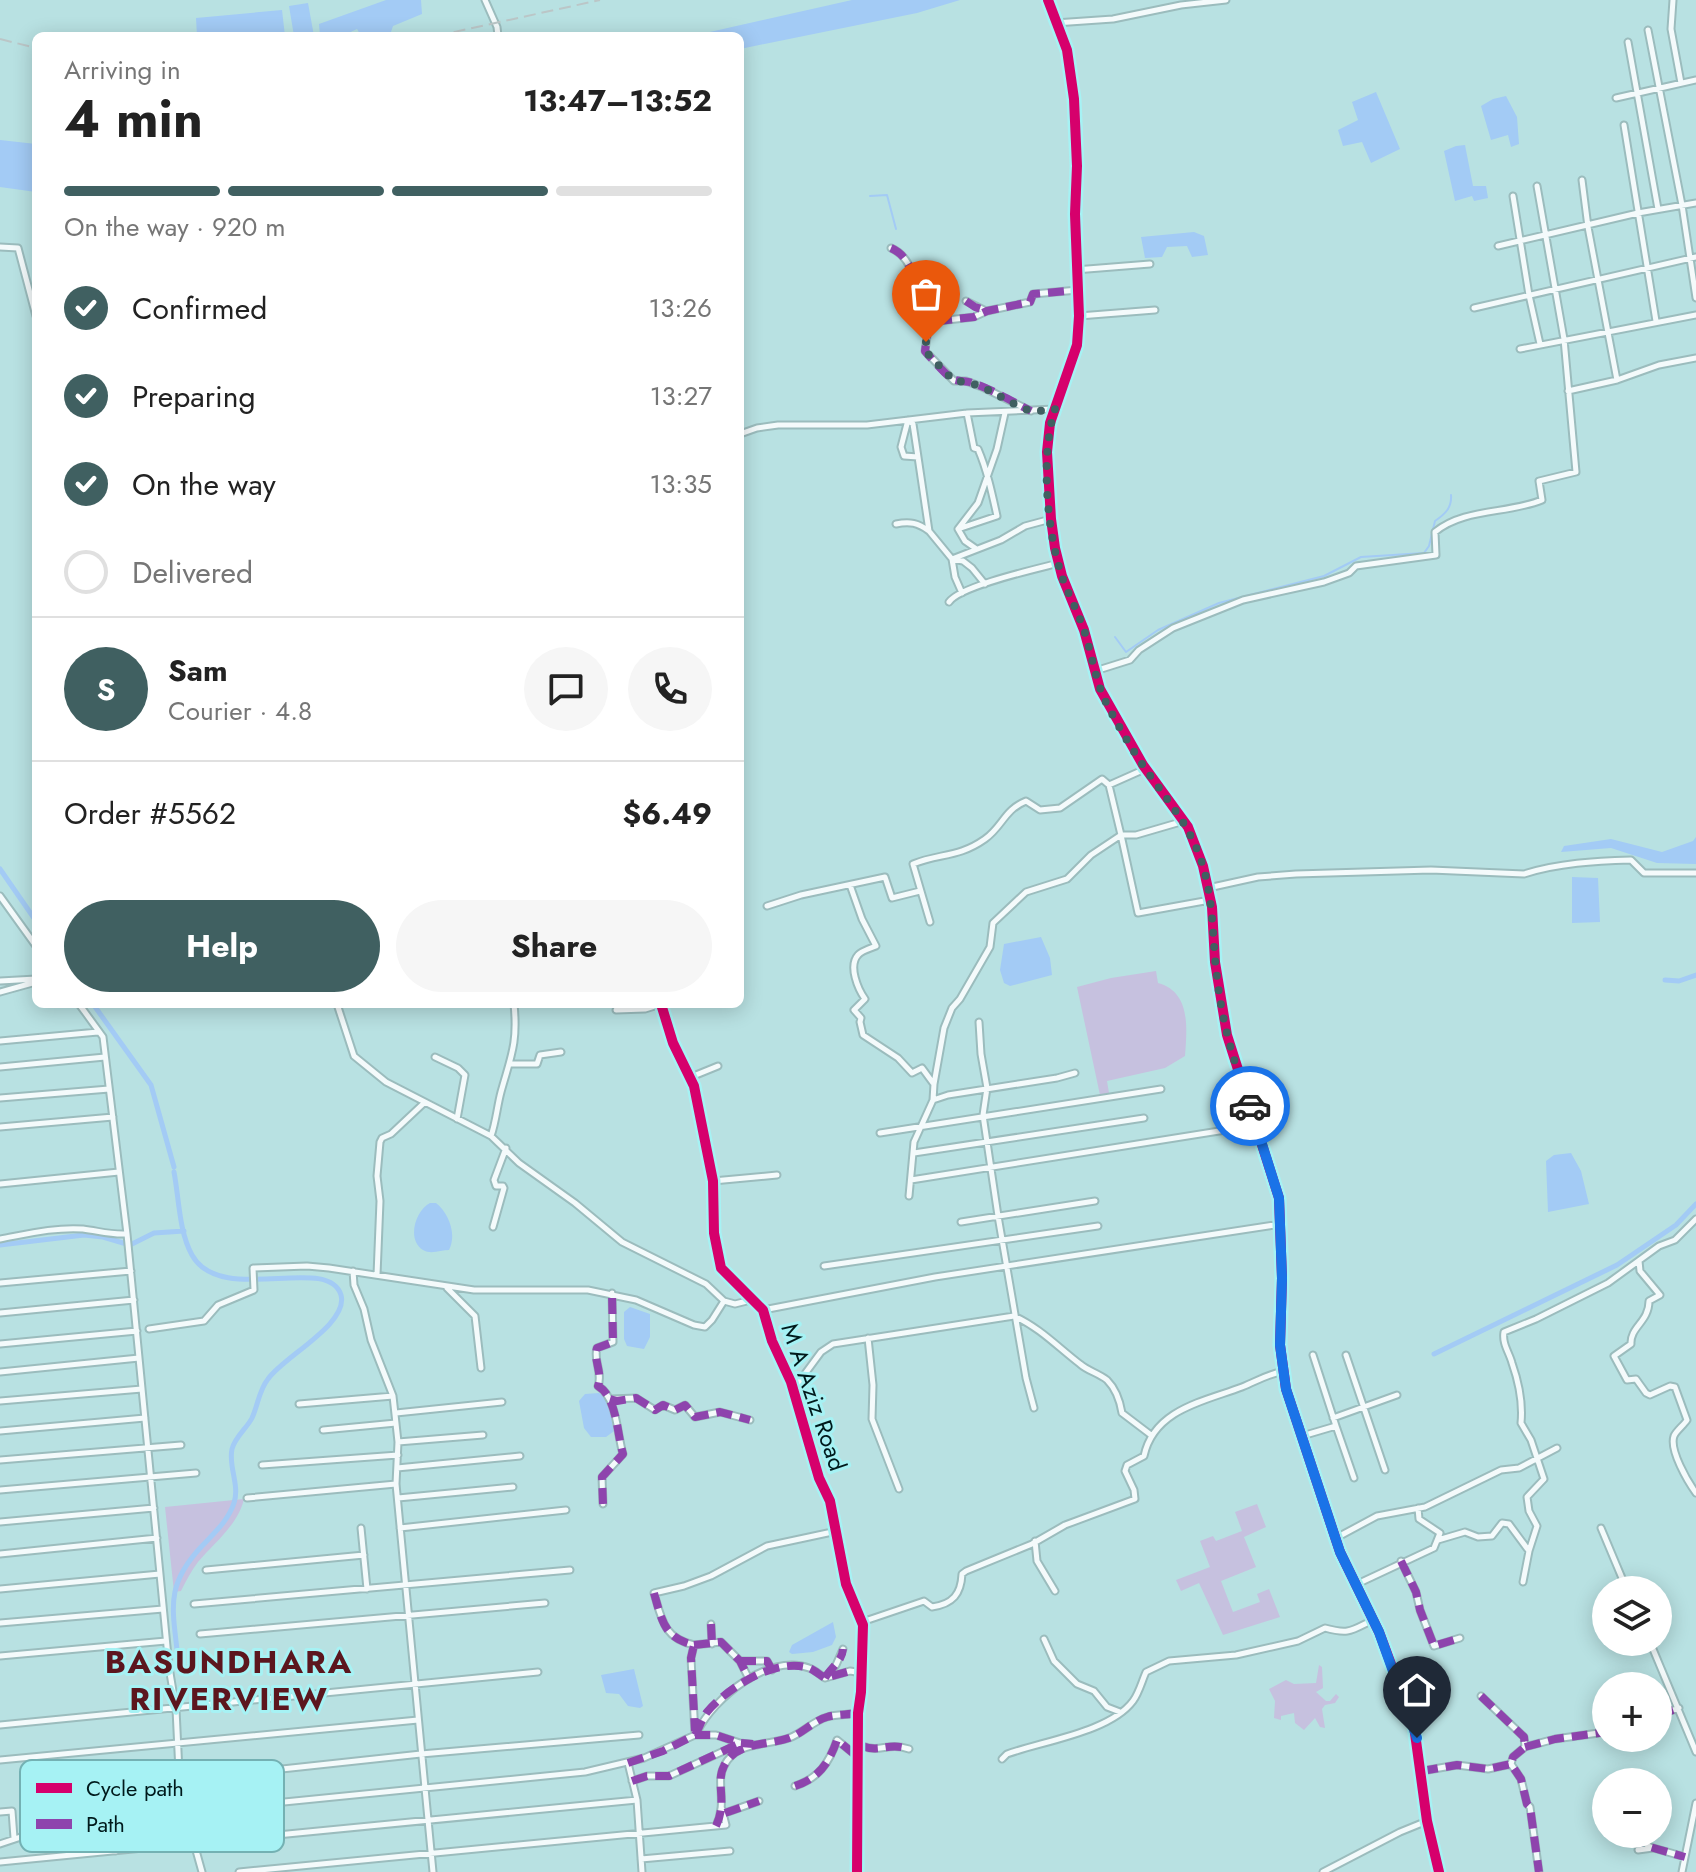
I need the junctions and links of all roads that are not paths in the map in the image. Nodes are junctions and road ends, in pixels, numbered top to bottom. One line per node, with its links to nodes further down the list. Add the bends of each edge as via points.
1 (485, 0): 7 (street)
2 (1048, 0): 5 (street)
3 (1226, 0): 5 (street)
4 (1673, 0): 10 (street, via 1671,29)
5 (1055, 23): 31 (street, via 1067,50 1074,99)
6 (1648, 30): 11 (street)
7 (498, 32)
8 (1628, 42): 12 (street)
9 (1696, 80): 10 (street)
10 (1681, 83): 11 (street)
11 (1660, 88): 12 (street); 19 (street)
12 (1637, 93): 13 (street); 20 (street)
13 (1616, 98)
14 (1624, 125): 21 (street)
15 (1582, 180): 22 (street)
16 (1537, 186): 23 (street)
17 (1513, 196): 24 (street)
18 (1696, 203): 19 (street)
19 (1682, 205): 20 (street); 28 (street)
20 (1658, 209): 21 (street)
21 (1638, 213): 22 (street); 30 (street)
22 (1588, 227): 23 (street); 32 (street)
23 (1546, 236): 24 (street); 33 (street)
24 (1521, 241): 25 (street); 35 (street)
25 (1498, 246)
26 (0, 247): 37 (street, via 18,248)
27 (891, 248): 45 (street, via 904,257 918,291 917,312)
28 (1692, 257): 30 (street); 36 (street)
29 (1150, 264): 31 (street)
30 (1648, 267): 32 (street); 44 (street)
31 (1075, 270): 34 (street)
32 (1599, 279): 33 (street); 46 (street)
33 (1554, 289): 35 (street); 47 (street)
34 (1078, 290): 41 (street, via 1033,294 1030,302); 43 (street)
35 (1529, 295): 39 (street); 48 (street)
36 (1696, 298)
37 (32, 301)
38 (966, 301): 41 (street)
39 (1474, 308)
40 (1155, 310): 43 (street)
41 (987, 311): 45 (street)
42 (1696, 315): 44 (street)
43 (1079, 316): 53 (street, via 1077,345)
44 (1656, 321): 46 (street)
45 (929, 322): 54 (street, via 925,351 948,376)
46 (1608, 331): 47 (street); 51 (street)
47 (1564, 339): 48 (street); 52 (street)
48 (1540, 344): 49 (street)
49 (1520, 349)
50 (1696, 358): 51 (street)
51 (1617, 380): 52 (street)
52 (1568, 391): 71 (street, via 1576,472 1539,481 1542,500 1449,520 1435,532 1436,555 1356,566 1324,582 1243,600 1173,628 1130,660)
53 (1055, 409): 54 (street); 61 (street, via 1047,452)
54 (1031, 411): 56 (street)
55 (967, 413): 56 (street); 57 (street); 60 (street)
56 (1005, 413): 60 (street)
57 (908, 420): 58 (street, via 778,425); 59 (street); 59 (street, via 901,447 904,456)
58 (744, 433)
59 (918, 457): 64 (street)
60 (986, 477): 63 (street, via 978,503); 63 (street, via 997,516)
61 (1051, 519): 65 (street); 67 (street)
62 (896, 524): 64 (street, via 919,523)
63 (958, 529): 65 (street)
64 (929, 531): 66 (street)
65 (976, 549): 66 (street)
66 (952, 559): 68 (street, via 963,561); 69 (street)
67 (1059, 563): 68 (street); 71 (street)
68 (985, 584): 69 (street)
69 (962, 593): 70 (street)
70 (949, 602)
71 (1095, 671): 72 (street, via 1109,709)
72 (1145, 769): 73 (street); 74 (street)
73 (1109, 785): 75 (street); 79 (street, via 1102,779 1060,808 1040,810 1026,801 1017,805 999,827 970,848 913,864)
74 (1184, 821): 75 (street); 78 (street)
75 (1121, 835): 81 (street, via 1138,913); 106 (street, via 1067,879 1026,892 993,923 990,947 948,1016)
76 (1696, 873): 78 (street, via 1644,873 1631,860 1524,874 1296,874)
77 (850, 885): 79 (street, via 885,877 892,898); 82 (street); 106 (street, via 876,946 855,959 857,985 865,999 854,1010 863,1035 908,1071 922,1068)
78 (1208, 888): 81 (street)
79 (920, 891): 83 (street)
80 (0, 896): 84 (street)
81 (1210, 900): 117 (street, via 1227,1035)
82 (767, 906)
83 (930, 922)
84 (32, 940)
85 (32, 980): 86 (street)
86 (0, 981)
87 (32, 981): 88 (street)
88 (0, 992)
89 (82, 1008): 96 (street)
90 (338, 1008): 112 (street, via 359,1062)
91 (514, 1008): 101 (street)
92 (648, 1008): 94 (street)
93 (662, 1008): 105 (street, M A Aziz Road)
94 (616, 1010)
95 (979, 1022): 107 (street)
96 (99, 1032): 97 (street); 99 (street)
97 (0, 1041)
98 (561, 1052): 101 (street, via 540,1055 537,1064)
99 (105, 1057): 103 (street); 108 (street)
100 (435, 1057): 116 (street, via 465,1075)
101 (512, 1064): 121 (street)
102 (718, 1066): 105 (street)
103 (0, 1067)
104 (1075, 1073): 107 (street)
105 (691, 1077): 129 (street, M A Aziz Road)
106 (934, 1084): 111 (street)
107 (987, 1088): 111 (street); 113 (street)
108 (109, 1089): 110 (street); 114 (street)
109 (1161, 1089): 113 (street)
110 (0, 1098)
111 (933, 1100): 118 (street)
112 (424, 1103): 116 (street); 147 (street, via 380,1142)
113 (983, 1115): 118 (street); 122 (street)
114 (113, 1117): 119 (street); 126 (street)
115 (1144, 1118): 122 (street)
116 (457, 1119): 121 (street)
117 (1257, 1125): 125 (street); 136 (street, via 1279,1198)
118 (921, 1126): 120 (street); 124 (street)
119 (0, 1127)
120 (880, 1133)
121 (491, 1136): 123 (street)
122 (987, 1141): 124 (street); 125 (street)
123 (506, 1148): 138 (street, via 494,1180 504,1188); 153 (street, via 622,1242 706,1284)
124 (914, 1153): 128 (street)
125 (992, 1166): 128 (street); 133 (street)
126 (119, 1172): 130 (street); 139 (street)
127 (777, 1175): 129 (street)
128 (911, 1180): 131 (street)
129 (713, 1181): 152 (street, M A Aziz Road, via 721,1268)
130 (0, 1184)
131 (909, 1196)
132 (1095, 1201): 133 (street)
133 (998, 1216): 135 (street); 141 (street)
134 (1696, 1219): 142 (street, via 1675,1240)
135 (961, 1222)
136 (1281, 1224): 144 (street); 165 (street)
137 (1098, 1226): 141 (street)
138 (493, 1227)
139 (127, 1234): 140 (street, via 60,1229); 145 (street)
140 (0, 1239)
141 (1002, 1241): 143 (street); 144 (street)
142 (1639, 1261): 194 (street, via 1608,1283 1504,1332 1520,1394 1521,1423); 206 (street, via 1640,1271 1660,1295 1649,1301 1647,1318 1633,1333 1631,1344 1614,1356 1627,1380 1636,1379 1646,1393 1675,1387 1687,1420 1674,1436 1674,1448)
143 (824, 1266)
144 (1007, 1266): 154 (street); 156 (street)
145 (131, 1271): 148 (street); 151 (street)
146 (353, 1271): 147 (street); 157 (street, via 253,1268 254,1290 218,1305 204,1321); 170 (street)
147 (377, 1275): 149 (street)
148 (0, 1283)
149 (446, 1287): 150 (street); 164 (street, via 475,1316)
150 (612, 1293): 153 (street, via 705,1327); 171 (street, via 613,1342 595,1352 598,1386)
151 (134, 1300): 155 (street); 158 (street)
152 (751, 1300): 153 (street); 154 (street, M A Aziz Road)
153 (724, 1301)
154 (763, 1310): 168 (street, M A Aziz Road)
155 (0, 1313)
156 (1014, 1316): 159 (street); 176 (street); 186 (street, via 1109,1382 1122,1413)
157 (149, 1329)
158 (137, 1331): 160 (street); 163 (street)
159 (868, 1338): 168 (street, via 833,1344 821,1352); 204 (street, via 872,1419)
160 (0, 1344)
161 (1313, 1355): 179 (street)
162 (1346, 1355): 175 (street)
163 (139, 1358): 166 (street); 167 (street)
164 (481, 1368)
165 (1284, 1371): 186 (street, via 1177,1411); 187 (street)
166 (0, 1372)
167 (142, 1389): 172 (street); 178 (street)
168 (793, 1390): 217 (street, M A Aziz Road)
169 (1397, 1395): 175 (street)
170 (393, 1396): 174 (street); 177 (street)
171 (610, 1399): 180 (street, via 636,1398 655,1410 685,1405 695,1417 720,1412); 209 (street, via 623,1454 602,1477)
172 (0, 1401)
173 (502, 1402): 177 (street)
174 (299, 1404)
175 (1364, 1407): 179 (street); 198 (street)
176 (1034, 1408)
177 (396, 1413): 181 (street)
178 (145, 1418): 184 (street); 190 (street)
179 (1333, 1418): 182 (street)
180 (750, 1420)
181 (396, 1423): 183 (street); 188 (street)
182 (1336, 1426): 187 (street); 201 (street)
183 (323, 1430)
184 (0, 1431)
185 (483, 1435): 188 (street)
186 (1151, 1435): 221 (street, via 1144,1456 1125,1471 1135,1499)
187 (1302, 1436): 219 (street)
188 (398, 1442): 192 (street)
189 (181, 1445): 190 (street)
190 (148, 1447): 195 (street); 200 (street)
191 (1557, 1448): 194 (street)
192 (398, 1455): 196 (street); 197 (street)
193 (520, 1456): 197 (street)
194 (1537, 1459): 211 (street); 222 (street, via 1544,1479 1527,1497 1537,1526)
195 (0, 1460)
196 (262, 1465)
197 (397, 1468): 202 (street)
198 (1385, 1470)
199 (196, 1473): 200 (street)
200 (151, 1477): 205 (street); 210 (street)
201 (1354, 1478)
202 (396, 1484): 207 (street); 208 (street)
203 (513, 1487): 208 (street)
204 (899, 1489)
205 (0, 1490)
206 (1696, 1493)
207 (247, 1498)
208 (398, 1498): 215 (street)
209 (603, 1504)
210 (154, 1508): 213 (street); 218 (street)
211 (1418, 1508): 219 (street, via 1377,1516); 220 (street, via 1419,1519 1440,1533)
212 (566, 1510): 215 (street)
213 (0, 1522)
214 (361, 1528): 224 (street)
215 (400, 1528): 231 (street)
216 (1601, 1528): 229 (street)
217 (837, 1531): 241 (street, M A Aziz Road, via 846,1584); 249 (street, via 767,1546 711,1576 654,1593 666,1631)
218 (157, 1538): 223 (street); 228 (street)
219 (1336, 1538): 232 (street)
220 (1438, 1540): 222 (street, via 1465,1532 1492,1536 1502,1523 1521,1536); 225 (street, via 1434,1548)
221 (1035, 1541): 235 (street, via 1037,1561); 241 (street, via 962,1574 955,1600 943,1606 924,1601)
222 (1529, 1551): 230 (street)
223 (0, 1554)
224 (364, 1555): 226 (street); 234 (street)
225 (1401, 1561): 232 (street); 245 (street, via 1434,1646)
226 (206, 1570)
227 (570, 1570): 231 (street)
228 (160, 1574): 233 (street); 238 (street)
229 (1621, 1576)
230 (1523, 1582)
231 (405, 1585): 234 (street); 239 (street)
232 (1355, 1585): 240 (street)
233 (0, 1589)
234 (367, 1589): 237 (street)
235 (1055, 1591)
236 (545, 1603): 239 (street)
237 (194, 1604)
238 (163, 1609): 242 (street); 247 (street)
239 (408, 1615): 244 (street); 259 (street)
240 (1373, 1620): 264 (street, via 1358,1630 1341,1633 1325,1628 1298,1641 1236,1655 1169,1661 1146,1672 1133,1701); 286 (street, via 1410,1714)
241 (862, 1622): 256 (street, M A Aziz Road)
242 (0, 1623)
243 (711, 1624): 248 (street)
244 (200, 1634)
245 (1460, 1638)
246 (1044, 1639): 264 (street, via 1054,1661 1077,1684)
247 (166, 1641): 251 (street); 262 (street)
248 (712, 1644): 249 (street); 253 (street, via 721,1642)
249 (694, 1645): 270 (street)
250 (843, 1649): 257 (street)
251 (0, 1656)
252 (1656, 1656): 261 (street)
253 (740, 1661): 254 (street, via 767,1661); 258 (street)
254 (772, 1670): 257 (street, via 807,1667); 258 (street)
255 (538, 1672): 259 (street)
256 (862, 1673): 257 (street); 265 (street, M A Aziz Road)
257 (825, 1678)
258 (749, 1679): 270 (street, via 707,1713)
259 (414, 1685): 262 (street); 266 (street)
260 (1481, 1696): 275 (street, via 1524,1737)
261 (1679, 1708): 263 (street); 277 (street)
262 (176, 1709): 267 (street); 271 (street)
263 (1672, 1710)
264 (1121, 1712): 280 (street)
265 (858, 1713): 273 (street, via 827,1717 800,1734); 279 (street, M A Aziz Road)
266 (418, 1720): 271 (street); 278 (street)
267 (0, 1725)
268 (1592, 1734): 275 (street)
269 (639, 1735): 278 (street)
270 (695, 1735): 272 (street); 283 (street)
271 (177, 1742): 281 (street); 282 (street)
272 (740, 1743): 273 (street); 287 (street, via 669,1776)
273 (757, 1745): 294 (street, via 730,1755 721,1770)
274 (862, 1746): 276 (street, via 873,1750 895,1744)
275 (1525, 1747): 284 (street)
276 (909, 1749)
277 (1696, 1752)
278 (421, 1754): 285 (street); 289 (street)
279 (859, 1758): 288 (street, via 837,1740 819,1774); 316 (street, M A Aziz Road)
280 (1002, 1759)
281 (0, 1760)
282 (178, 1760)
283 (628, 1763): 287 (street); 289 (street)
284 (1511, 1764): 286 (street); 319 (street, via 1530,1807)
285 (284, 1769)
286 (1422, 1771): 297 (street)
287 (632, 1781): 290 (street)
288 (795, 1786)
289 (424, 1787): 292 (street); 296 (street)
290 (637, 1800): 296 (street); 299 (street)
291 (759, 1801): 294 (street)
292 (284, 1802)
293 (1696, 1803): 309 (street)
294 (724, 1811): 299 (street, via 726,1825)
295 (0, 1812): 301 (street, via 12,1811)
296 (427, 1820): 298 (street); 308 (street)
297 (1427, 1821): 317 (street); 318 (street)
298 (284, 1834)
299 (640, 1834): 308 (street); 310 (street)
300 (20, 1836): 301 (street)
301 (14, 1838): 302 (street)
302 (0, 1844)
303 (1654, 1848): 304 (street); 309 (street)
304 (1638, 1850)
305 (730, 1851): 310 (street)
306 (105, 1852): 311 (street)
307 (196, 1852): 312 (street)
308 (431, 1853): 313 (street); 314 (street)
309 (1685, 1857): 320 (street)
310 (641, 1859): 315 (street)
311 (0, 1862)
312 (202, 1872)
313 (239, 1872)
314 (433, 1872)
315 (641, 1872)
316 (857, 1872)
317 (1323, 1872)
318 (1439, 1872)
319 (1539, 1872)
320 (1682, 1872)

